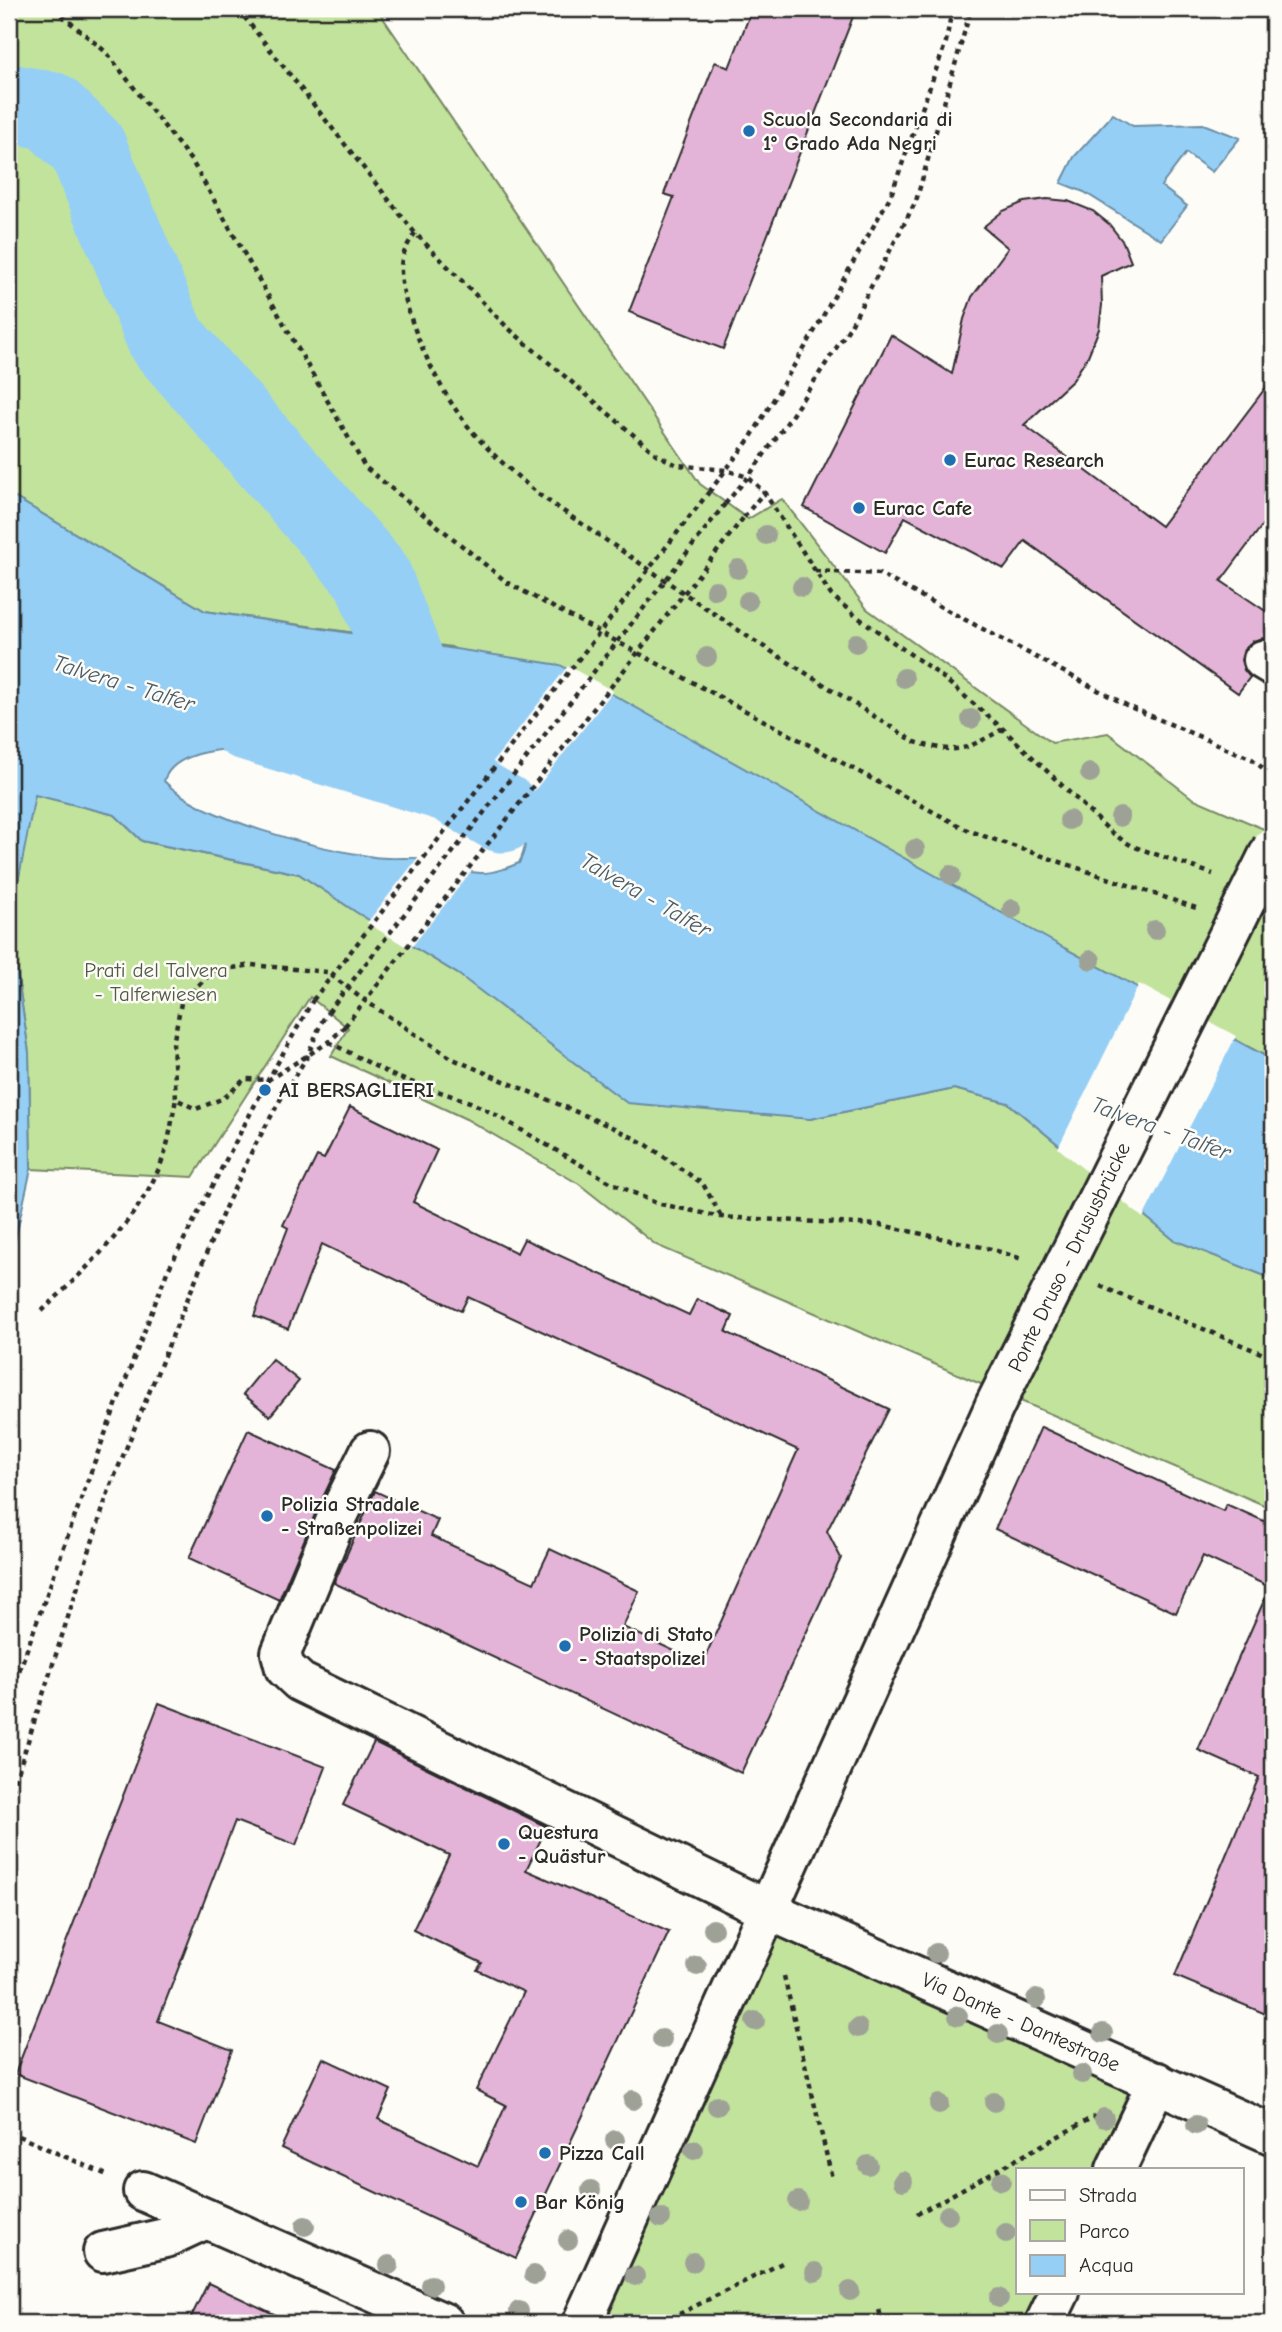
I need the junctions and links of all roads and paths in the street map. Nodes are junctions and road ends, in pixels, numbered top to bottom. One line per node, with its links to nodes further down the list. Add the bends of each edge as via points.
1 (54, 9): 14 (path, via 106,52 193,163 365,467 508,583 969,831)
2 (237, 9): 5 (path)
3 (952, 9): 6 (path, via 946,42 891,195 810,340)
4 (971, 9): 7 (path, via 916,201 850,327)
5 (415, 233): 6 (path, via 506,327 656,454 677,465); 10 (path, via 403,255 401,272 412,319 437,377 457,411 538,494 739,631 915,742 944,750 968,748)
6 (726, 470): 7 (path); 17 (path, bridge, via 313,1000)
7 (748, 477): 8 (path); 16 (path, bridge, via 328,1012)
8 (764, 492): 9 (path); 15 (path, bridge)
9 (815, 571): 10 (path, via 831,594 856,616 940,676); 11 (path, via 879,573 1130,707 1252,760)
10 (1003, 729): 13 (path, via 1113,834 1132,846)
11 (1273, 778)
12 (1273, 846): 27 (street, Ponte Druso - Drususbrücke, bridge, via 995,1405)
13 (1222, 877)
14 (1208, 912)
15 (329, 1042): 16 (path); 19 (path, via 396,1077 470,1102 656,1203)
16 (307, 1057): 17 (path); 26 (path, via 230,1197 109,1490)
17 (268, 1080): 18 (path, via 245,1079 224,1098 196,1109); 25 (path, via 167,1272)
18 (176, 1099): 19 (path, via 173,1044 181,1003 214,971 252,965 327,972 453,1059 646,1145 703,1184); 22 (path, via 164,1157 145,1197 92,1263)
19 (722, 1217): 20 (path, via 881,1225)
20 (1027, 1261)
21 (1088, 1282): 23 (path)
22 (42, 1311)
23 (1273, 1358)
24 (370, 1451): 27 (street, Via Dante - Dantestraße, via 281,1653 285,1668 300,1682)
25 (9, 1699)
26 (9, 1800)
27 (768, 1910): 28 (street, Via Dante - Dantestraße); 33 (path); 42 (street, Ponte Druso - Drususbrücke)
28 (1157, 2082): 31 (street, Via Dante - Dantestraße); 32 (street)
29 (1097, 2115): 35 (path)
30 (9, 2132): 34 (path)
31 (1273, 2135)
32 (1116, 2168)
33 (832, 2178)
34 (143, 2191): 36 (street)
35 (917, 2214)
36 (206, 2219): 37 (street, via 165,2238); 41 (street)
37 (103, 2252)
38 (786, 2261): 43 (path)
39 (1059, 2294): 45 (street)
40 (879, 2309): 44 (path)
41 (444, 2323)
42 (582, 2323)
43 (661, 2323)
44 (883, 2323)
45 (1045, 2323)

